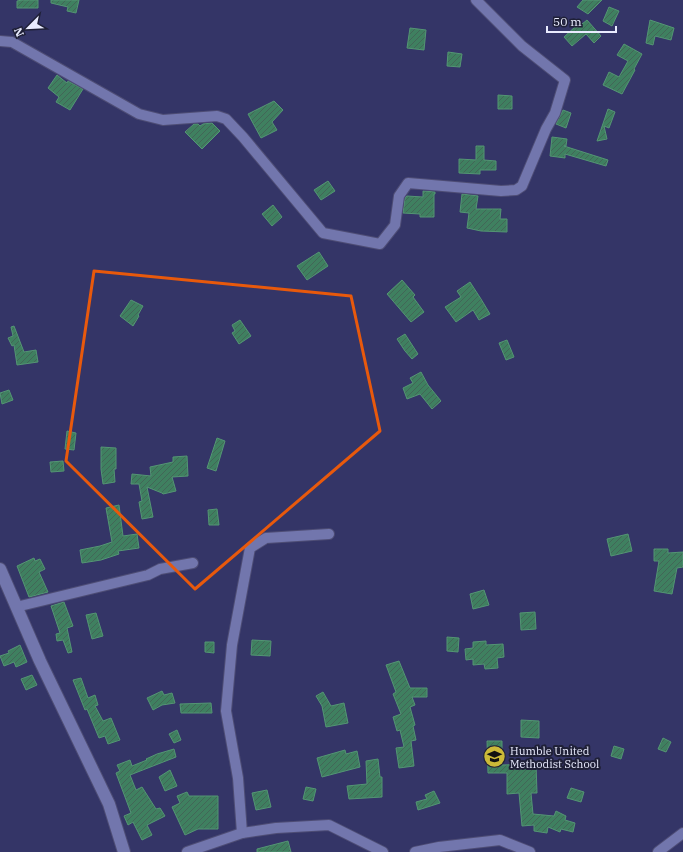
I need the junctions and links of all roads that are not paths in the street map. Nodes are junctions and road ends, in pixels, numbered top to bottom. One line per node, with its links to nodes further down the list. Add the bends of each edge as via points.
1 (476, 0): 2 (street, via 522,46 565,80 555,113 546,128 522,186 516,190 501,191 408,183 399,196 394,225 380,244 323,233 226,119 218,116 164,120 139,114 12,42)
2 (0, 41)
3 (329, 534): 7 (street, via 266,538 250,548 232,645 226,711 238,778)
4 (193, 563): 6 (street, via 160,569 148,575)
5 (0, 569): 6 (street)
6 (16, 607): 9 (street, via 109,804)
7 (242, 833): 10 (street); 11 (street, via 329,825)
8 (683, 833): 14 (street)
9 (124, 852)
10 (188, 852)
11 (383, 852)
12 (415, 852): 13 (street, via 500,840)
13 (530, 852)
14 (658, 852)

